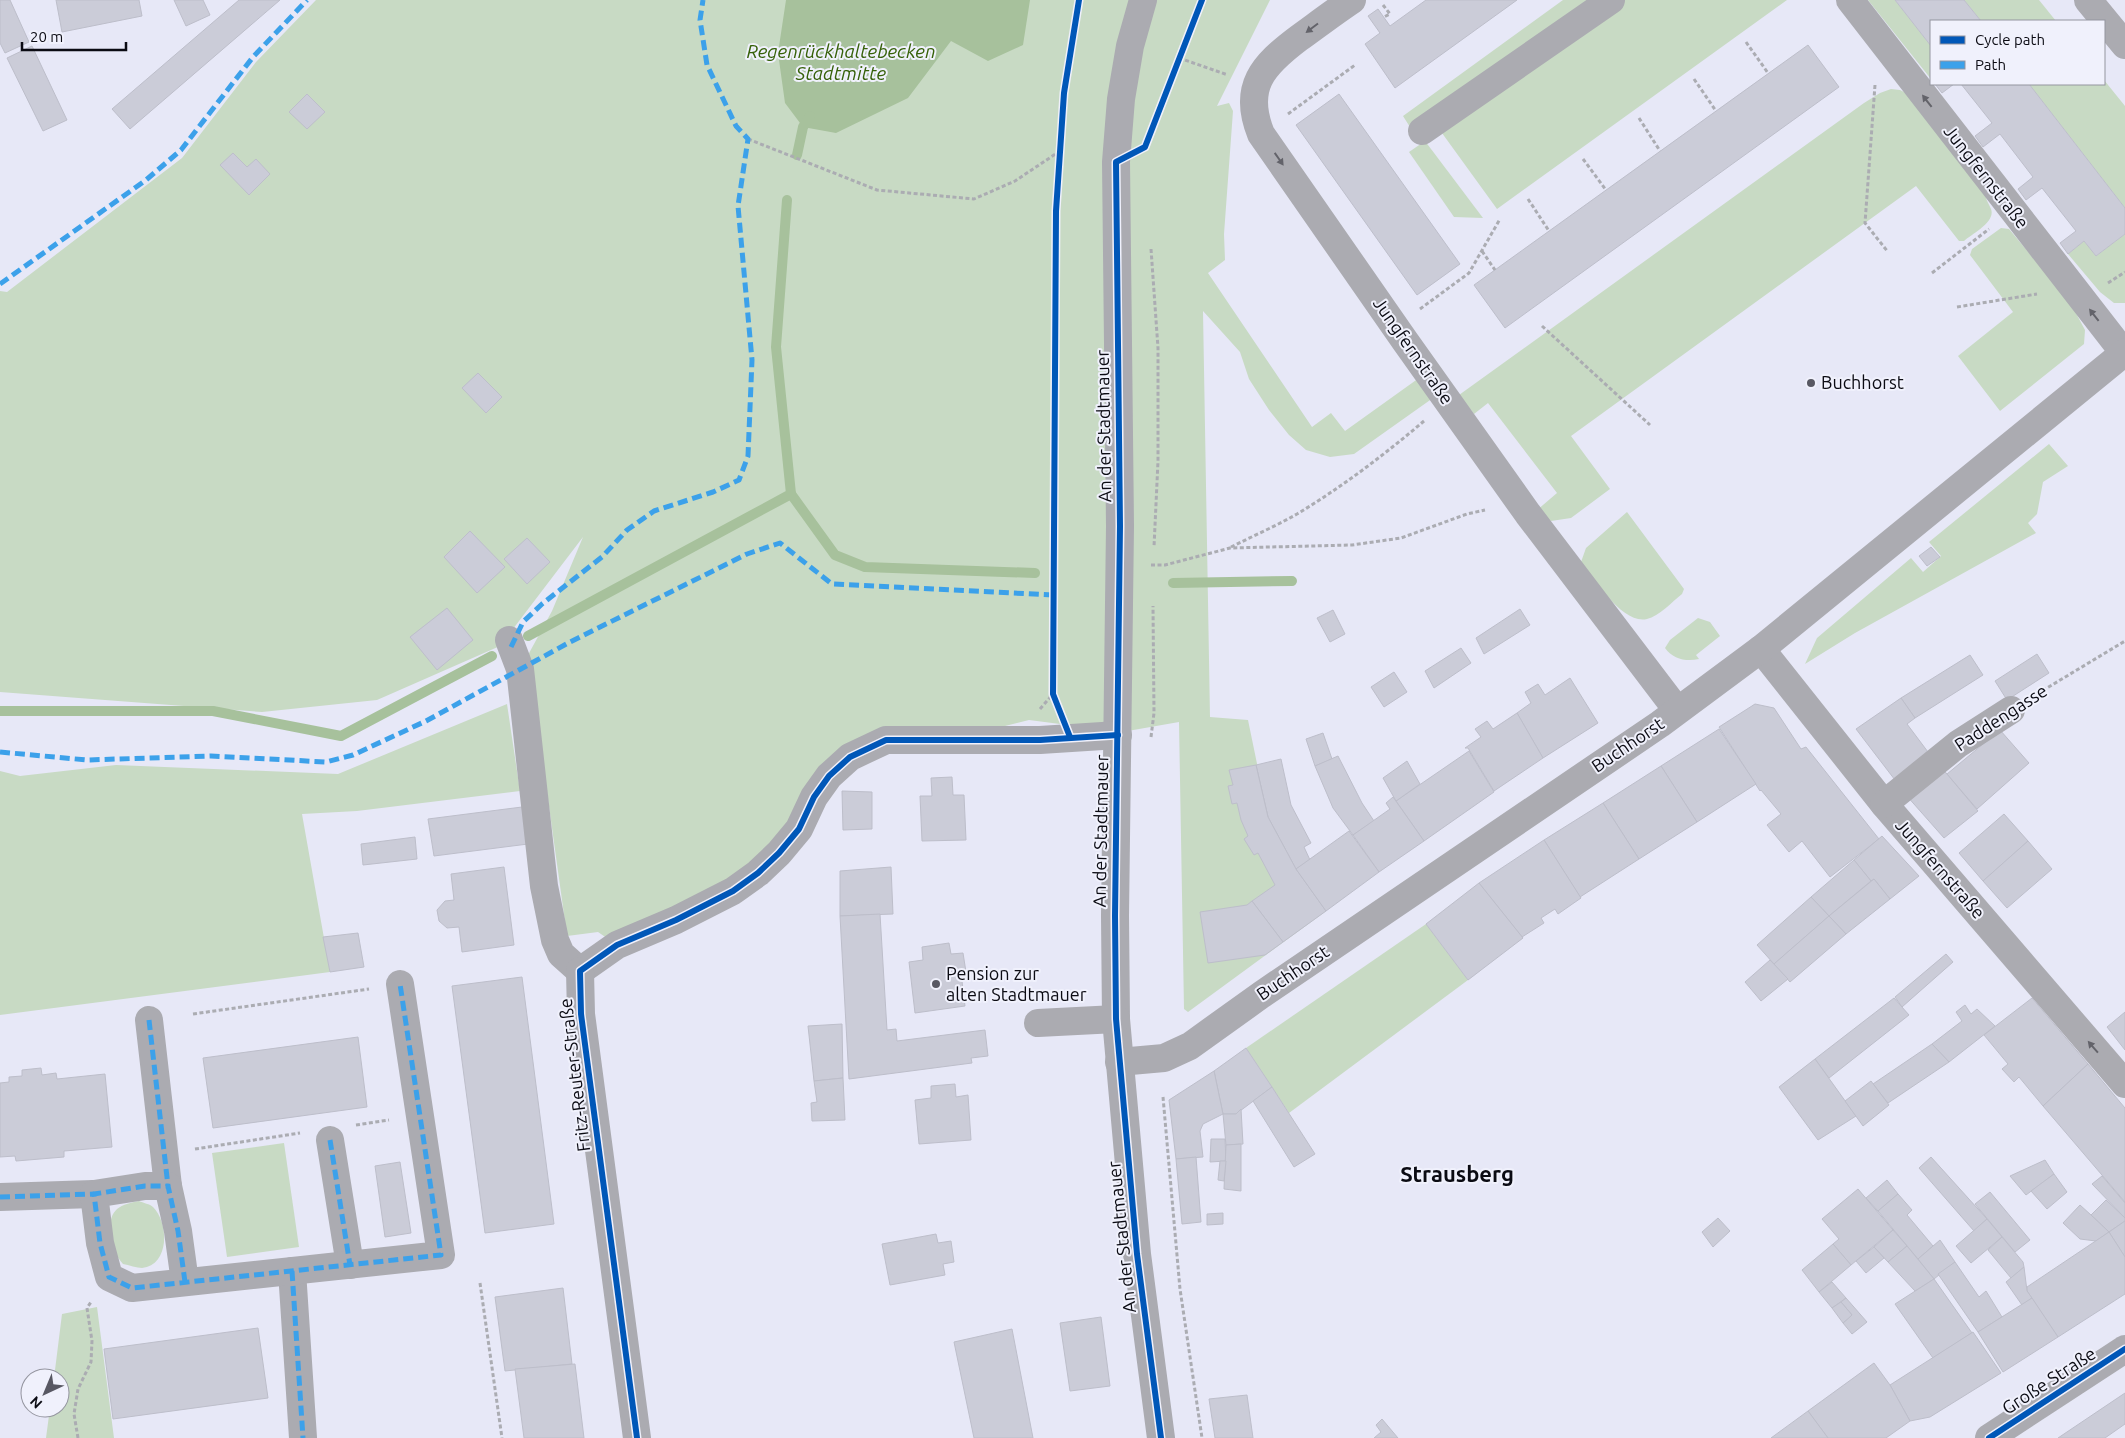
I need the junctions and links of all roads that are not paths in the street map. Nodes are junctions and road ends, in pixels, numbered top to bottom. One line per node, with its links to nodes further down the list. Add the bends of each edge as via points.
1 (1143, 0): 15 (street, An der Stadtmauer, via 1130,46 1121,99 1116,162 1120,516)
2 (1352, 0): 13 (street, Jungfernstraße, one-way to 13, via 1280,52 1264,69 1253,98 1254,116 1261,134 1523,506)
3 (1612, 0): 9 (street)
4 (1850, 0): 10 (street, Jungfernstraße, one-way to 4)
5 (2088, 0): 6 (street)
6 (2104, 20)
7 (2105, 21): 8 (street)
8 (2125, 45)
9 (1422, 131)
10 (2124, 352): 12 (street, Buchhorst)
11 (509, 640): 17 (street, via 520,669 544,886 555,940 561,954)
12 (1761, 649): 13 (street, Buchhorst); 16 (street, Jungfernstraße)
13 (1677, 710): 22 (street, Buchhorst, via 1190,1046 1164,1058)
14 (2011, 710): 16 (street, Paddengasse, via 1958,744)
15 (1118, 735): 17 (street, via 1040,740 886,740 850,757 829,776 814,796 799,829 758,873 733,891 617,945); 19 (street, An der Stadtmauer)
16 (1884, 804): 23 (street, Jungfernstraße, one-way to 16)
17 (580, 971): 33 (street, Fritz-Reuter-Straße, via 581,1014)
18 (400, 984): 28 (street, via 441,1255)
19 (1116, 1019): 21 (street); 22 (street, An der Stadtmauer)
20 (148, 1020): 25 (street)
21 (1038, 1022)
22 (1119, 1062): 34 (street, An der Stadtmauer, via 1137,1254)
23 (2125, 1084)
24 (329, 1133): 28 (street)
25 (168, 1186): 26 (street); 30 (street)
26 (94, 1194): 27 (street); 30 (street, via 100,1243 109,1277 132,1288)
27 (0, 1197)
28 (350, 1265): 29 (street)
29 (292, 1271): 30 (street); 32 (street)
30 (185, 1282)
31 (2125, 1348): 35 (street, Große Straße)
32 (303, 1438)
33 (637, 1438)
34 (1161, 1438)
35 (1989, 1438)

